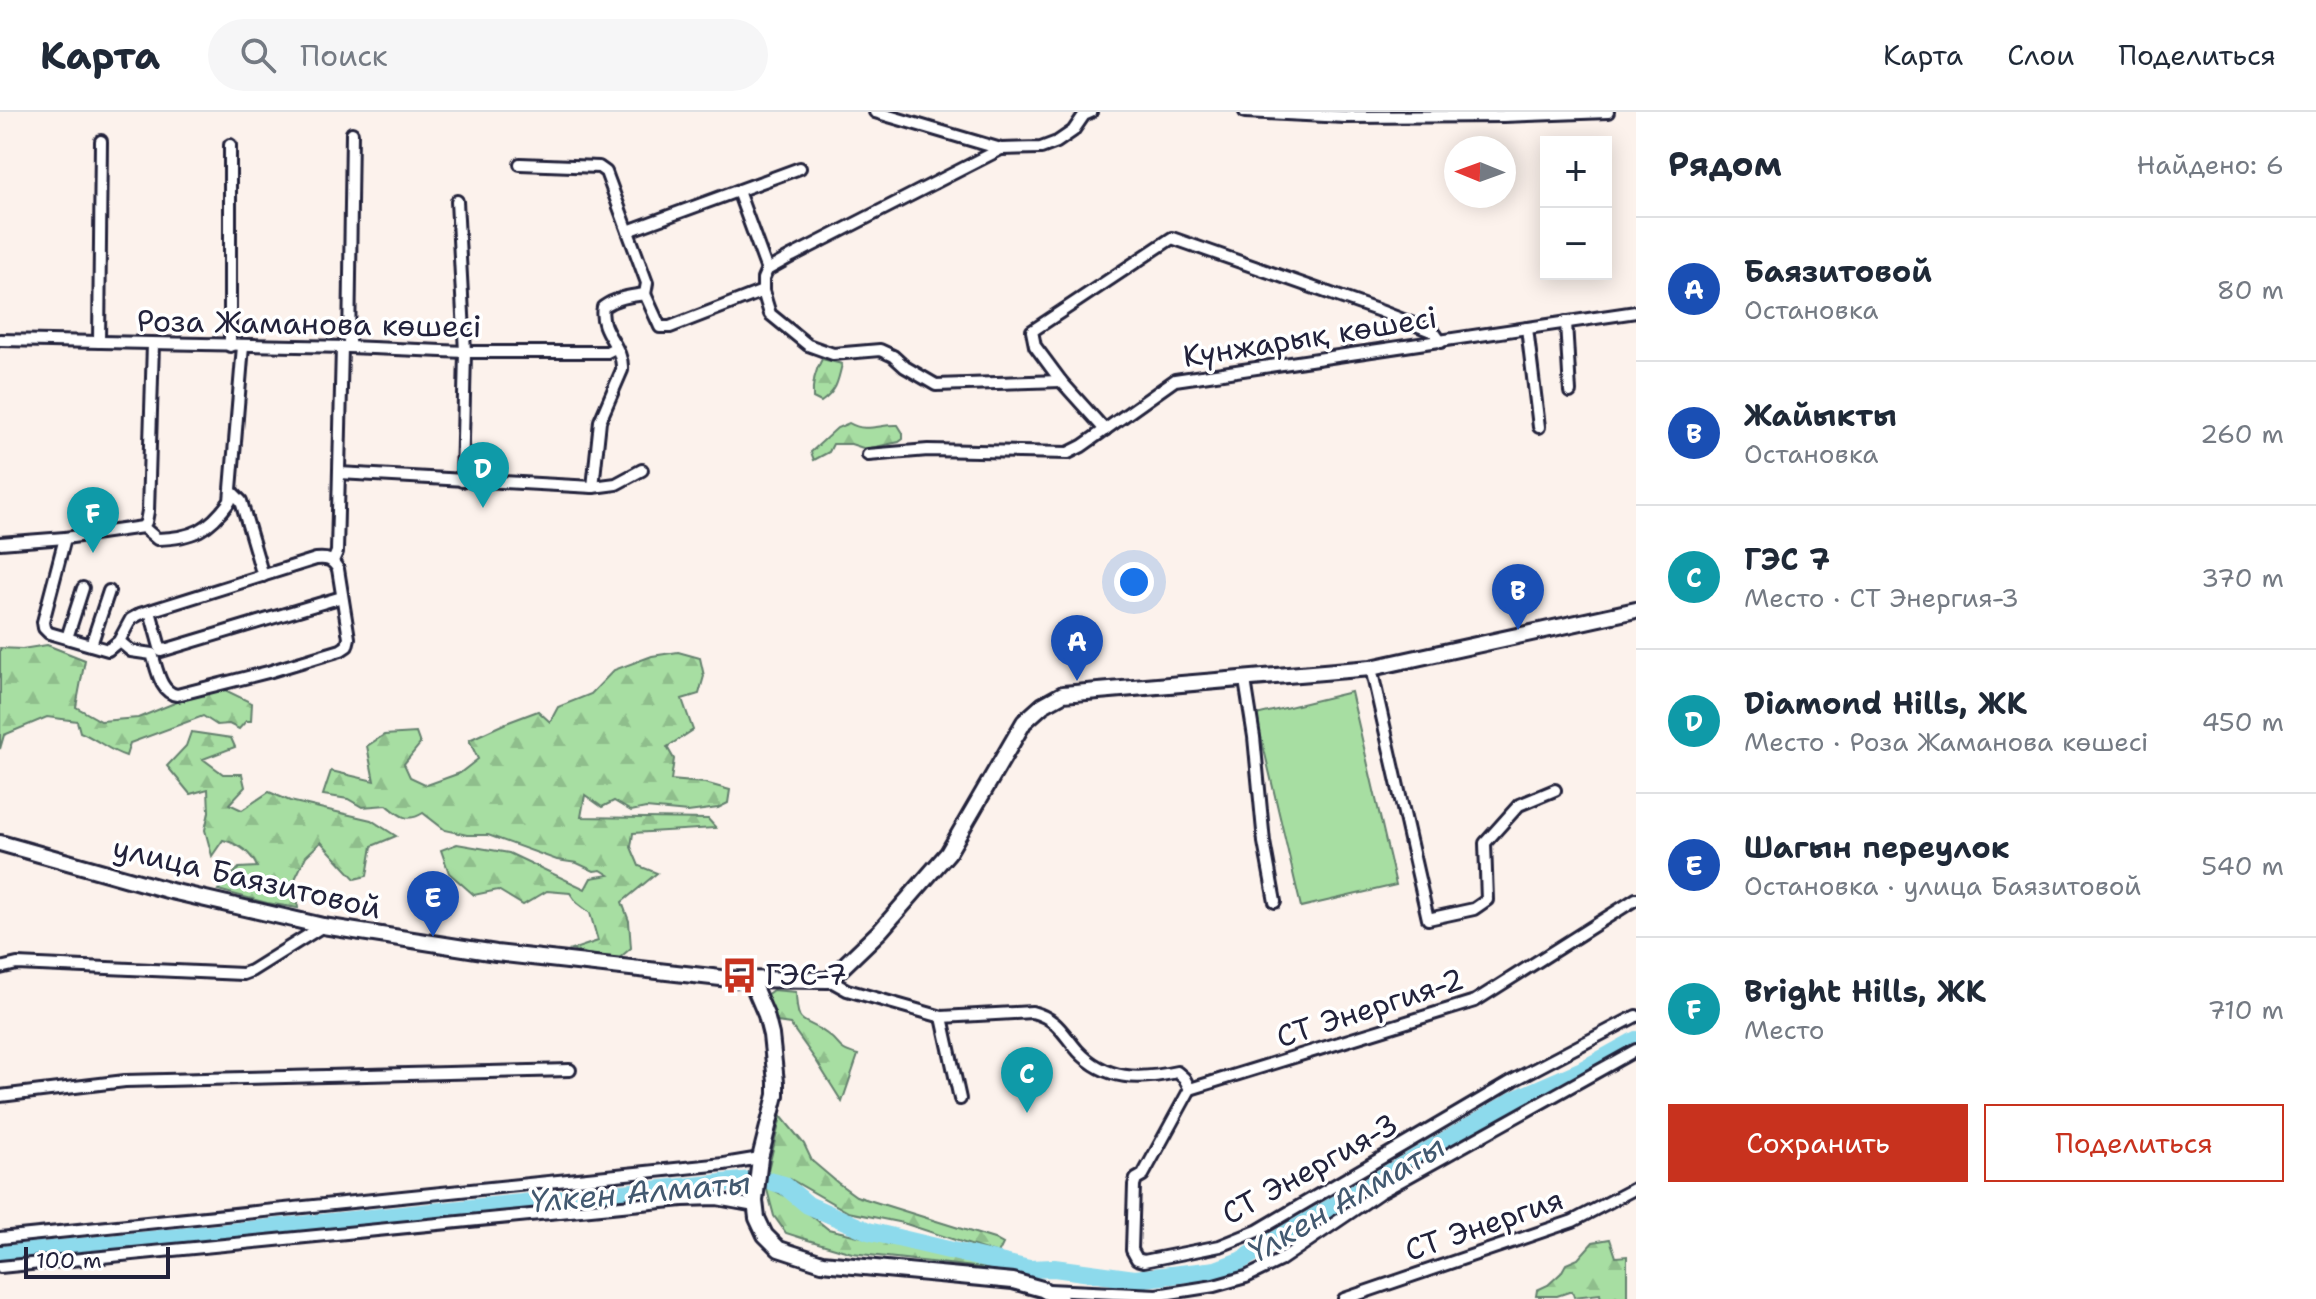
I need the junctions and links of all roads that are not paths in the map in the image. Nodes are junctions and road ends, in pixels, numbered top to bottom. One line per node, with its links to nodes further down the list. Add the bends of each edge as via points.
1 (875, 112): 8 (street)
2 (1245, 112): 3 (street, via 1345,117)
3 (1608, 112)
4 (1086, 113): 8 (street, via 1057,142)
5 (352, 133): 26 (street)
6 (101, 141): 21 (street)
7 (230, 145): 24 (street)
8 (1001, 149): 14 (street)
9 (520, 164): 13 (street, via 599,167 606,172)
10 (800, 168): 11 (street)
11 (738, 191): 13 (street); 14 (street)
12 (457, 201): 28 (street)
13 (628, 231): 16 (street, via 647,283)
14 (767, 270): 15 (street)
15 (763, 291): 16 (street, via 670,327 660,327); 29 (street, via 770,314 808,345 833,354 880,350 936,385)
16 (645, 294): 27 (street, via 625,296 603,307 603,327)
17 (1636, 312): 18 (street, Күнжарық көшесі)
18 (1566, 322): 19 (street, Күнжарық көшесі); 30 (street)
19 (1527, 328): 22 (street, Күнжарық көшесі); 31 (street)
20 (0, 340): 21 (street, Роза Жаманова көшесі)
21 (99, 342): 23 (street, Роза Жаманова көшесі)
22 (1441, 342): 29 (street, via 1434,332 1380,311 1172,238 1032,331 1035,346); 32 (street, Күнжарық көшесі, via 1175,380)
23 (153, 344): 24 (street, Роза Жаманова көшесі); 39 (street, via 148,511)
24 (230, 346): 25 (street, Роза Жаманова көшесі)
25 (243, 346): 26 (street, Роза Жаманова көшесі); 38 (street)
26 (346, 347): 28 (street, Роза Жаманова көшесі); 35 (street)
27 (615, 348): 28 (street, Роза Жаманова көшесі); 37 (street, via 622,370 600,421)
28 (465, 352): 36 (street)
29 (1061, 381): 32 (street)
30 (1570, 392)
31 (1539, 427)
32 (1105, 430): 33 (street, Күнжарық көшесі, via 1068,453 928,450)
33 (868, 455)
34 (642, 470): 37 (street, via 616,484)
35 (339, 473): 36 (street); 42 (street)
36 (462, 481): 37 (street)
37 (593, 487)
38 (233, 493): 39 (street, via 215,521 194,534 157,539); 43 (street, via 241,501)
39 (143, 527): 40 (street)
40 (65, 538): 41 (street); 49 (street, via 43,622 49,633)
41 (0, 543)
42 (333, 561): 43 (street, via 316,559); 46 (street)
43 (263, 576): 48 (street)
44 (83, 588): 49 (street)
45 (109, 591): 51 (street)
46 (342, 597): 48 (street, via 161,651); 50 (street, via 349,638 341,650 177,695 166,690 152,654 131,651)
47 (1636, 610): 52 (street)
48 (150, 611): 50 (street, via 131,619)
49 (67, 638): 51 (street)
50 (119, 641): 51 (street, via 108,650)
51 (91, 645)
52 (1371, 668): 53 (street); 54 (street, via 1428,919 1474,909 1487,900 1485,843 1519,805)
53 (1245, 680): 57 (street); 61 (street, via 1063,694 1043,705 1024,722 948,853)
54 (1555, 790)
55 (0, 843): 58 (street, улица Баязитовой)
56 (1636, 899): 66 (street, СТ Энергия-2, via 1475,1001)
57 (1275, 902)
58 (323, 926): 59 (street, via 243,974 17,964); 60 (street, улица Баязитовой, via 496,953)
59 (0, 968)
60 (751, 980): 61 (street, улица Баязитовой); 69 (street, via 769,1025 776,1082)
61 (829, 980): 63 (street)
62 (1636, 1016): 66 (street, СТ Энергия-3, via 1514,1080 1257,1231 1220,1246 1137,1259 1132,1250 1134,1185)
63 (942, 1017): 66 (street, via 1032,1012 1056,1023 1099,1068 1132,1078 1177,1072); 68 (street)
64 (1636, 1050): 74 (street, via 1379,1193 1279,1261 1246,1277 1157,1295)
65 (570, 1070): 67 (street, via 125,1081)
66 (1190, 1089)
67 (0, 1096)
68 (960, 1099)
69 (759, 1164): 71 (street); 72 (street)
70 (1636, 1188): 76 (street, СТ Энергия, via 1573,1221)
71 (755, 1206): 73 (street, via 683,1200); 74 (street, via 765,1235 779,1249 822,1263 928,1267)
72 (0, 1238)
73 (0, 1267)
74 (1042, 1289): 75 (street)
75 (1060, 1299)
76 (1344, 1299)

